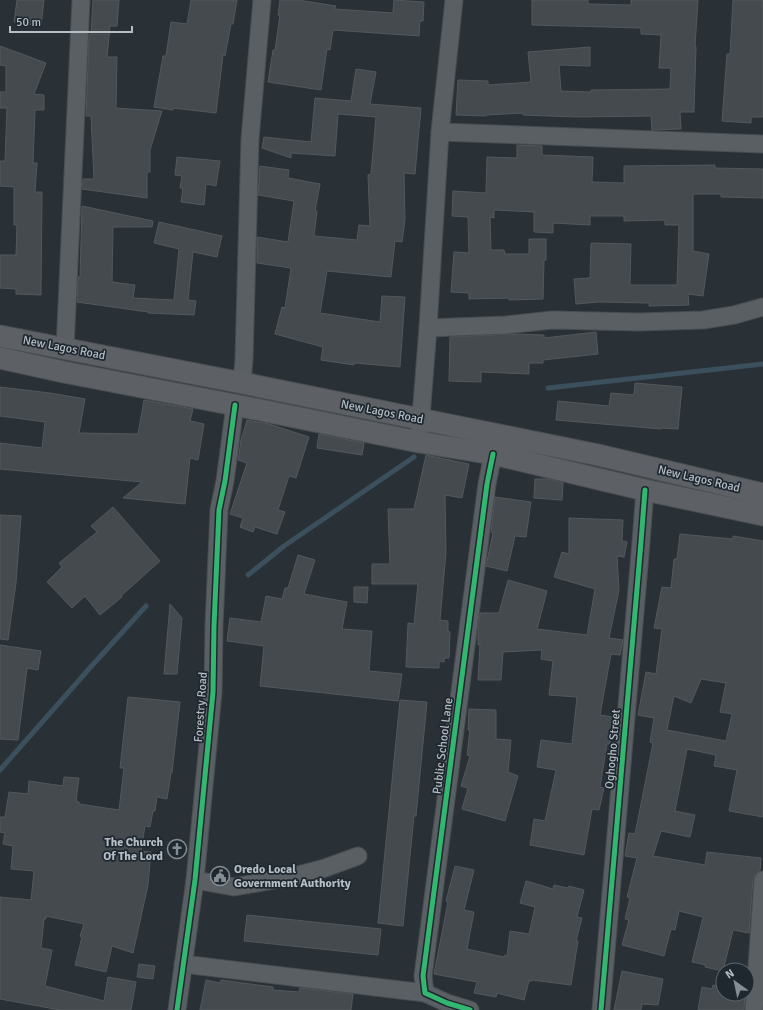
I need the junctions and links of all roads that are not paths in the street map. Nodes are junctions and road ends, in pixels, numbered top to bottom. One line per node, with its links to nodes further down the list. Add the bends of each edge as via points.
1 (81, 0): 9 (street)
2 (262, 0): 11 (street, via 250,139)
3 (454, 0): 4 (street)
4 (440, 132): 5 (street); 7 (street)
5 (763, 144)
6 (763, 307): 7 (street, via 734,316 703,320 552,320 506,325)
7 (428, 328): 13 (street)
8 (0, 336): 9 (main road, New Lagos Road)
9 (65, 349): 11 (main road, New Lagos Road)
10 (0, 358): 12 (main road, New Lagos Road)
11 (242, 383): 13 (main road, New Lagos Road)
12 (235, 405): 14 (main road, New Lagos Road); 20 (street, Forestry Road, via 219,510 213,692)
13 (421, 420): 14 (street); 17 (main road, New Lagos Road, via 598,455)
14 (419, 442): 15 (main road, New Lagos Road)
15 (493, 454): 16 (main road, New Lagos Road); 23 (street, Public School Lane, via 423,976)
16 (645, 490): 18 (main road, New Lagos Road); 26 (street, Oghogho Street)
17 (763, 494)
18 (763, 515)
19 (358, 856): 20 (street, via 291,877 234,887)
20 (195, 880): 22 (street, Forestry Road)
21 (763, 882): 27 (street)
22 (183, 964): 23 (street); 24 (street, Forestry Road)
23 (425, 993): 25 (street)
24 (177, 1010)
25 (470, 1010)
26 (601, 1010)
27 (754, 1010)

